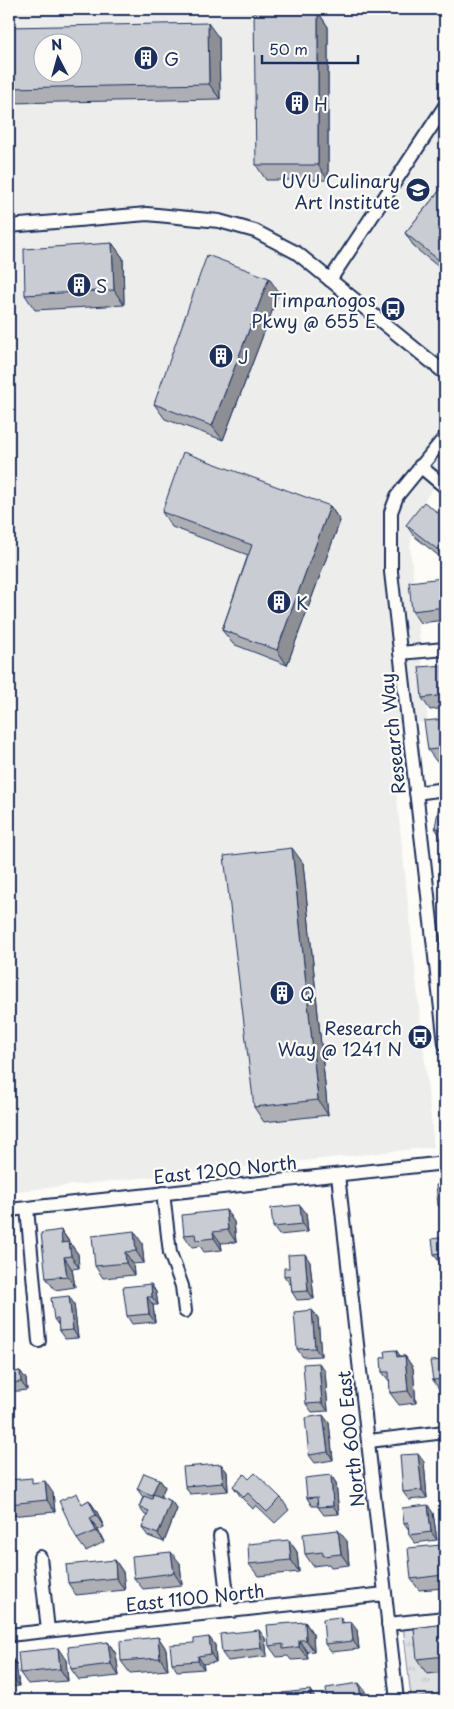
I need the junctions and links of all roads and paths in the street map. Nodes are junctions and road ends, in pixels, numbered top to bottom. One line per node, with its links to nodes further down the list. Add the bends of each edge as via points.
1 (445, 106): 3 (street)
2 (9, 226): 3 (street, via 133,213 219,221 254,231 297,253)
3 (330, 280): 4 (street)
4 (445, 373)
5 (445, 437): 6 (street, Research Way)
6 (420, 466): 7 (street); 9 (street, Research Way, via 397,496 391,512 391,572)
7 (445, 486)
8 (445, 648): 9 (street)
9 (400, 653): 11 (street, Research Way)
10 (445, 789): 11 (street)
11 (416, 792): 12 (street, Research Way)
12 (445, 1044)
13 (445, 1163): 14 (street, East 1200 North)
14 (338, 1175): 15 (street, East 1200 North); 21 (street, North 600 East)
15 (163, 1193): 16 (street, East 1200 North); 18 (street, via 170,1253 182,1286)
16 (27, 1208): 17 (street, East 1200 North); 19 (street)
17 (9, 1210)
18 (185, 1310)
19 (39, 1341)
20 (445, 1432): 21 (street)
21 (368, 1441): 24 (street, North 600 East)
22 (220, 1536): 25 (street)
23 (40, 1557): 28 (street)
24 (385, 1594): 25 (street, East 1100 North); 27 (street, North 600 East)
25 (229, 1612): 28 (street, East 1100 North)
26 (445, 1618): 27 (street)
27 (388, 1624): 30 (street, North 600 East)
28 (48, 1630): 29 (street, East 1100 North)
29 (9, 1635)
30 (397, 1700)

